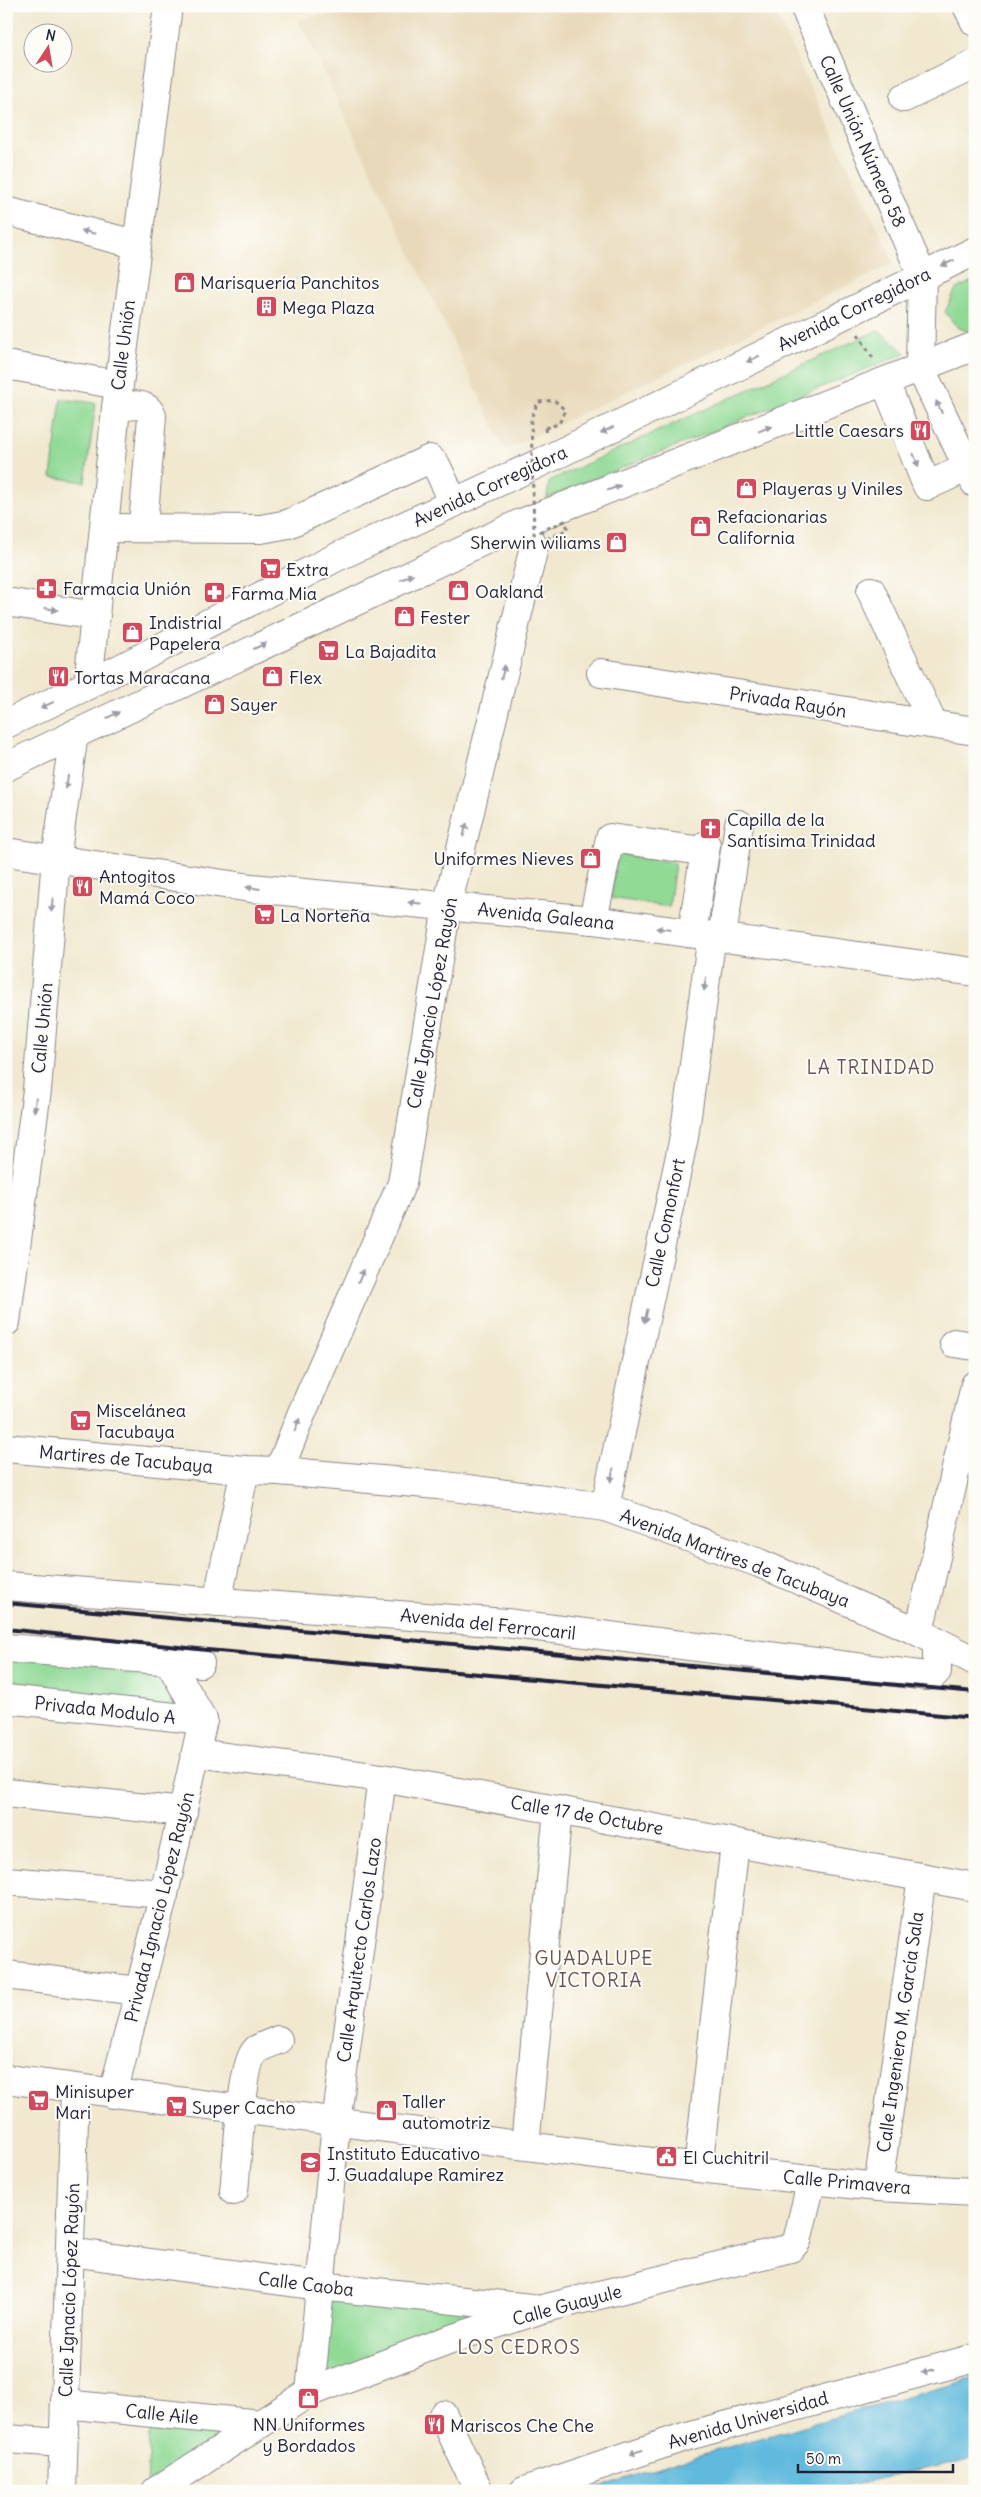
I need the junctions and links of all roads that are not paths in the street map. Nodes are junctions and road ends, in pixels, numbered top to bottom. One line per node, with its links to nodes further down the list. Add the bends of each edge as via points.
1 (168, 6): 8 (street, Calle Unión)
2 (804, 6): 10 (street, Calle Unión Número 58)
3 (967, 6): 4 (street)
4 (975, 22)
5 (975, 64): 6 (street)
6 (904, 98)
7 (6, 211): 8 (street, one-way to 7)
8 (136, 244): 15 (street, Calle Unión)
9 (975, 251): 10 (street, Avenida Corregidora, one-way to 10)
10 (922, 275): 13 (street); 17 (street, Avenida Corregidora, one-way to 17)
11 (975, 346): 13 (street)
12 (6, 366): 15 (street)
13 (920, 367): 14 (street); 16 (street, one-way to 13)
14 (883, 383): 16 (street, one-way to 16, via 927,486); 18 (street, one-way to 14)
15 (117, 397): 19 (street, via 143,405 152,416); 20 (street, Calle Unión)
16 (971, 475)
17 (454, 503): 19 (street, via 430,459 288,524 261,529); 25 (street, Avenida Corregidora, via 335,558)
18 (520, 524): 29 (street, one-way to 18); 34 (street, Calle Ignacio López Rayón, one-way to 18, via 534,548)
19 (143, 526): 20 (street)
20 (104, 528): 23 (street, Calle Unión)
21 (871, 591): 27 (street)
22 (6, 602): 23 (street, one-way to 23)
23 (96, 616): 25 (street, Calle Unión)
24 (601, 674): 27 (street, Privada Rayón)
25 (88, 685): 26 (street, Avenida Corregidora, one-way to 26)
26 (6, 724)
27 (934, 724): 28 (street, Privada Rayón)
28 (975, 731)
29 (74, 734): 30 (street); 33 (street, Calle Unión, one-way to 33)
30 (6, 767)
31 (739, 824): 36 (street)
32 (6, 852): 33 (street, Avenida Galeana)
33 (56, 858): 34 (street, Avenida Galeana, one-way to 33, via 251,888); 38 (street, Calle Unión, one-way to 38, via 37,1090)
34 (447, 906): 35 (street, Avenida Galeana); 43 (street, Calle Ignacio López Rayón, one-way to 34, via 402,1183)
35 (592, 920): 36 (street, Avenida Galeana, one-way to 35); 36 (street, via 610,838 701,848)
36 (709, 935): 37 (street, Avenida Galeana); 44 (street, Calle Comonfort, one-way to 44, via 684,1137)
37 (975, 972)
38 (6, 1322)
39 (975, 1385): 40 (street)
40 (971, 1429): 47 (street)
41 (6, 1448): 42 (street, Martires de Tacubaya)
42 (245, 1470): 43 (street, Avenida Martires de Tacubaya); 46 (street)
43 (279, 1471): 44 (street, Avenida Martires de Tacubaya, via 438,1485)
44 (605, 1508): 47 (street, Avenida Martires de Tacubaya, via 758,1563)
45 (6, 1586): 46 (street, Avenida del Ferrocaril)
46 (217, 1602): 47 (street, Avenida del Ferrocaril, via 506,1623 927,1676 937,1671)
47 (928, 1637): 50 (street, Avenida Martires de Tacubaya)
48 (6, 1648): 49 (street)
49 (168, 1660): 51 (street); 53 (street)
50 (975, 1661)
51 (200, 1662)
52 (6, 1699): 53 (street, Privada Modulo A)
53 (203, 1720): 54 (street, Privada Ignacio López Rayón)
54 (197, 1752): 55 (street, Calle 17 de Octubre); 58 (street, Privada Ignacio López Rayón)
55 (382, 1778): 57 (street, Calle 17 de Octubre); 71 (street, Calle Arquitecto Carlos Lazo)
56 (6, 1793): 58 (street)
57 (558, 1810): 59 (street, Calle 17 de Octubre); 72 (street)
58 (183, 1812): 63 (street, Privada Ignacio López Rayón)
59 (735, 1843): 60 (street, Calle 17 de Octubre); 73 (street)
60 (922, 1877): 62 (street, Calle 17 de Octubre); 75 (street, Calle Ingeniero M. García Sala)
61 (6, 1881): 63 (street)
62 (975, 1887)
63 (164, 1894): 65 (street, Privada Ignacio López Rayón)
64 (6, 1975): 65 (street)
65 (139, 1991): 69 (street, Privada Ignacio López Rayón)
66 (278, 2040): 70 (street, via 256,2050 250,2061)
67 (6, 2079): 68 (street, Calle Primavera)
68 (75, 2090): 69 (street, Calle Primavera); 78 (street, Calle Ignacio López Rayón)
69 (113, 2094): 70 (street, Calle Primavera)
70 (242, 2110): 71 (street, Calle Primavera); 76 (street)
71 (336, 2123): 72 (street, Calle Primavera); 79 (street, Calle Arquitecto Carlos Lazo)
72 (525, 2145): 73 (street, Calle Primavera)
73 (698, 2168): 74 (street, Calle Primavera)
74 (812, 2179): 75 (street, Calle Primavera); 80 (street, Calle Guayule, via 797,2241 791,2248)
75 (878, 2187): 77 (street, Calle Primavera)
76 (234, 2191)
77 (975, 2192)
78 (70, 2252): 79 (street, Calle Caoba); 83 (street, Calle Ignacio López Rayón)
79 (319, 2286): 80 (street, Calle Caoba); 82 (street, Calle Arquitecto Carlos Lazo)
80 (542, 2309): 82 (street, Calle Guayule)
81 (975, 2358): 91 (street, Avenida Universidad, one-way to 91, via 684,2437)
82 (310, 2392): 85 (street, Calle Guayule)
83 (65, 2404): 85 (street, Calle Aile); 87 (street, Calle Ignacio López Rayón)
84 (443, 2415): 90 (street)
85 (260, 2424): 89 (street, Calle Guayule)
86 (6, 2439): 87 (street)
87 (62, 2443): 88 (street, Calle Ignacio López Rayón)
88 (62, 2491)
89 (156, 2491)
90 (479, 2491)
91 (524, 2491)

